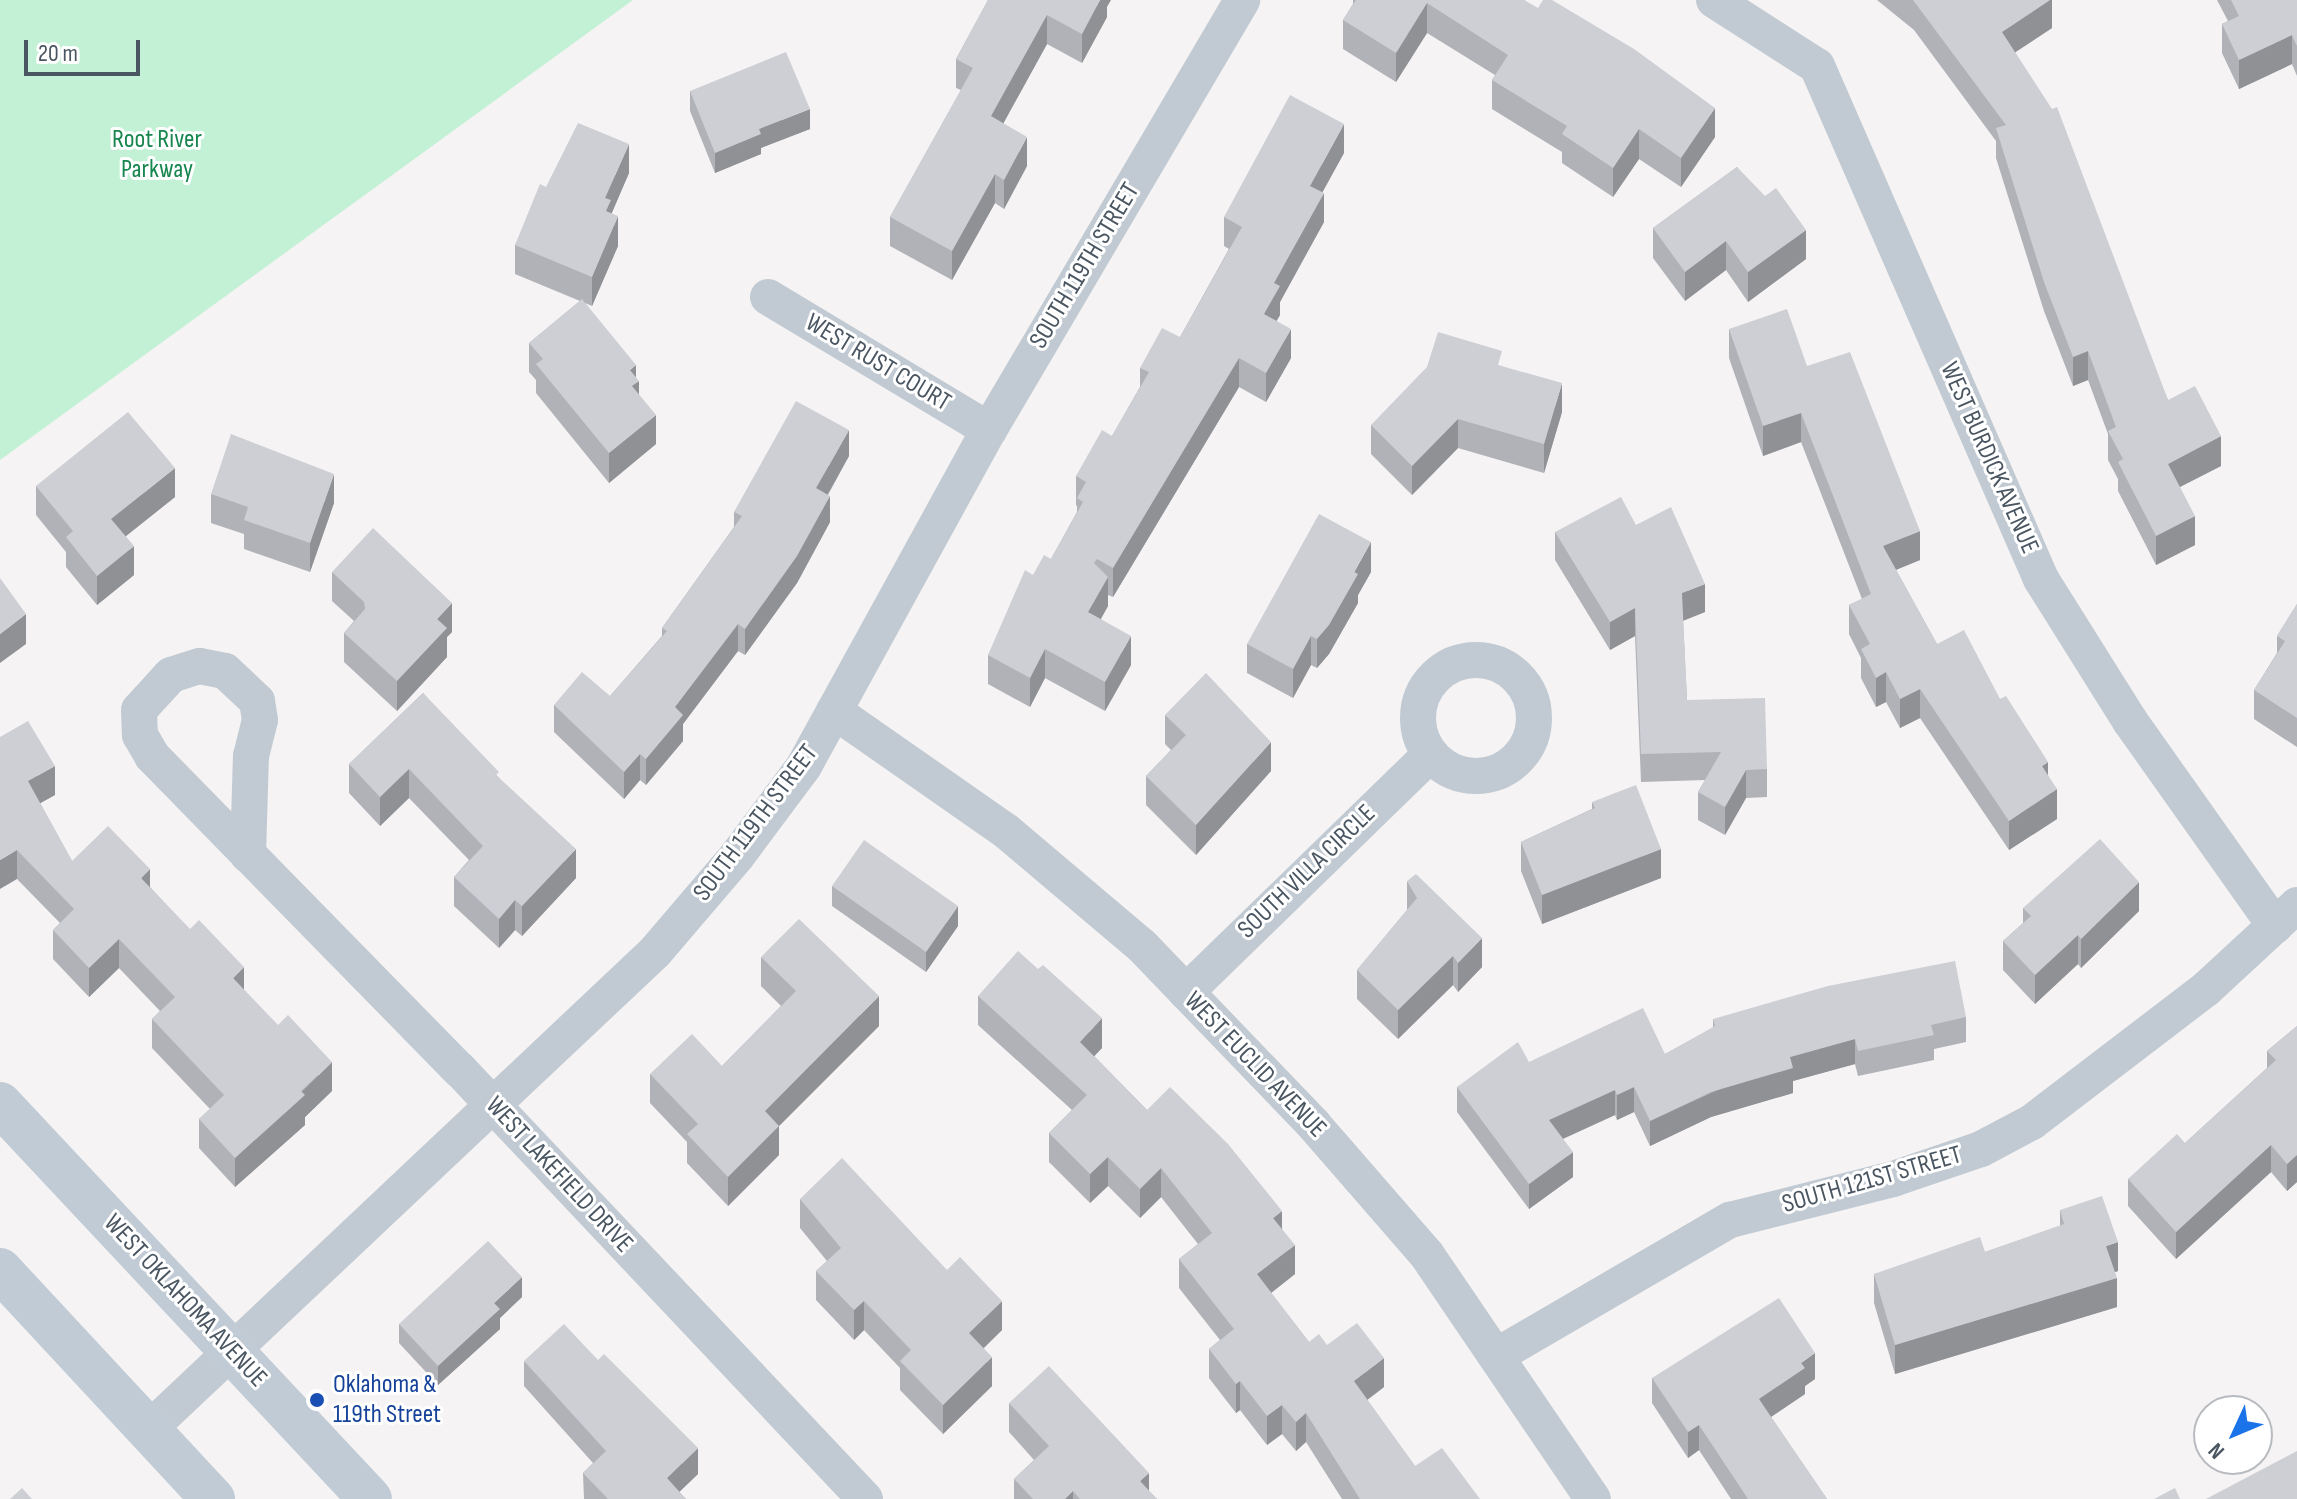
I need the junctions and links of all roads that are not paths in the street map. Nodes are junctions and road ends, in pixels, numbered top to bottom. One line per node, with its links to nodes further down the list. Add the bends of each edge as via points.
1 (1242, 0): 4 (street, SOUTH 119TH STREET)
2 (1714, 0): 8 (street, WEST BURDICK AVENUE, via 1817,66 2041,579 2130,721)
3 (768, 297): 4 (street, WEST RUST COURT)
4 (989, 430): 5 (street, SOUTH 119TH STREET)
5 (834, 711): 9 (street, WEST EUCLID AVENUE, via 1006,831 1142,946); 11 (street, SOUTH 119TH STREET, via 804,766 737,856 655,952)
6 (1430, 755): 9 (street, SOUTH VILLA CIRCLE)
7 (248, 855): 7 (street, WEST LAKEFIELD DRIVE, via 250,770 260,720 257,701 225,671 199,666 171,675 139,710 140,735 180,788); 11 (street, WEST LAKEFIELD DRIVE)
8 (2286, 916): 14 (street, SOUTH 121ST STREET, via 2206,989 2032,1122 1981,1149 1893,1179 1730,1220)
9 (1186, 992): 14 (street, WEST EUCLID AVENUE, via 1314,1125 1427,1255)
10 (0, 1104): 13 (main road, WEST OKLAHOMA AVENUE)
11 (495, 1108): 13 (street, SOUTH 119TH STREET); 18 (street, WEST LAKEFIELD DRIVE)
12 (0, 1270): 15 (main road)
13 (231, 1351): 15 (street, SOUTH 119TH STREET); 17 (main road, WEST OKLAHOMA AVENUE)
14 (1496, 1356): 19 (street, WEST EUCLID AVENUE)
15 (148, 1430): 16 (main road)
16 (213, 1499)
17 (370, 1499)
18 (865, 1499)
19 (1593, 1499)

